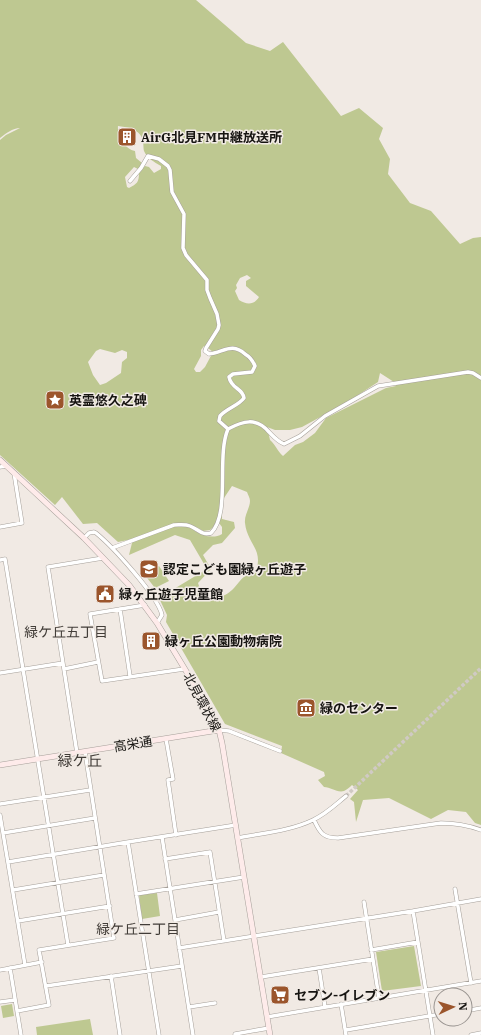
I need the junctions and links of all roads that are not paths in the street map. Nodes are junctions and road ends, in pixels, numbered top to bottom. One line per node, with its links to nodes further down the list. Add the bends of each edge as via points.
1 (130, 181): 3 (street, via 148,156 159,159 168,166 172,192 184,214 183,248 207,280 207,290 219,321 218,329 205,351 209,354 228,348 238,349 254,362 252,372 233,374 229,377 230,384 242,392 244,398 220,416 220,421)
2 (481, 378): 3 (street, via 468,372 378,386 325,416 300,436 284,444 254,422 247,421)
3 (228, 429): 10 (street, via 224,444 222,505 211,533 205,534 184,525 174,526)
4 (0, 460): 5 (main road, 北見環状線)
5 (6, 466): 6 (street); 7 (main road, 北見環状線)
6 (0, 467)
7 (14, 473): 8 (street, via 22,524); 9 (main road, 北見環状線)
8 (0, 527)
9 (84, 538): 10 (street, via 94,532); 11 (main road, 北見環状線)
10 (112, 548): 15 (street, via 159,605 162,615)
11 (103, 558): 13 (main road, 北見環状線); 17 (street, via 48,567)
12 (0, 560): 19 (street, via 5,559)
13 (145, 605): 14 (street); 15 (main road, 北見環状線)
14 (120, 609): 16 (street, via 90,614); 22 (street)
15 (157, 623): 18 (main road, 北見環状線)
16 (98, 662): 20 (street); 22 (street, via 102,681)
17 (63, 663): 19 (street); 20 (street)
18 (184, 668): 22 (street); 23 (main road, 北見環状線)
19 (23, 669): 21 (street); 28 (street)
20 (64, 669): 27 (street)
21 (0, 673)
22 (130, 676)
23 (219, 730): 24 (main road, 高栄通); 25 (street, via 229,731); 38 (main road, 北見環状線)
24 (166, 739): 26 (main road, 高栄通); 41 (street, via 173,779 168,780)
25 (280, 751)
26 (85, 752): 27 (main road, 高栄通); 30 (street)
27 (77, 753): 28 (main road, 高栄通)
28 (38, 759): 29 (main road, 高栄通); 32 (street)
29 (0, 765)
30 (90, 790): 32 (street); 35 (street)
31 (346, 796): 36 (street)
32 (44, 797): 33 (street); 37 (street)
33 (0, 804)
34 (0, 815): 40 (street)
35 (95, 818): 37 (street); 45 (street)
36 (314, 820): 39 (street, via 324,836 330,838 440,823 457,823); 43 (street, via 283,830)
37 (49, 825): 40 (street); 46 (street)
38 (236, 825): 41 (street); 43 (main road, 北見環状線)
39 (481, 830)
40 (3, 833): 48 (street)
41 (176, 835): 42 (street)
42 (162, 837): 44 (street); 47 (street)
43 (238, 838): 50 (main road, 北見環状線)
44 (128, 842): 45 (street); 56 (street)
45 (100, 846): 46 (street); 49 (street)
46 (53, 854): 48 (street); 52 (street)
47 (165, 859): 51 (street, via 210,852); 53 (street)
48 (8, 862): 55 (street)
49 (104, 875): 52 (street); 60 (street)
50 (244, 877): 51 (street); 67 (main road, 北見環状線)
51 (215, 882): 53 (street); 61 (street)
52 (58, 883): 55 (street); 63 (street)
53 (170, 888): 56 (street); 65 (street)
54 (455, 889): 59 (street)
55 (13, 890): 66 (street)
56 (136, 894): 80 (street)
57 (481, 899): 59 (street)
58 (364, 902): 64 (street)
59 (457, 902): 62 (street); 84 (street)
60 (110, 906): 63 (street); 70 (street, via 114,938)
61 (220, 912): 65 (street); 68 (street)
62 (413, 912): 64 (street); 69 (street)
63 (63, 914): 66 (street); 70 (street)
64 (366, 919): 67 (street); 72 (street)
65 (175, 920): 71 (street)
66 (18, 921): 75 (street)
67 (254, 937): 68 (street); 82 (main road, 北見環状線)
68 (224, 941): 71 (street)
69 (418, 942): 72 (street); 86 (street)
70 (68, 945): 74 (street, via 40,950)
71 (179, 948): 76 (street)
72 (371, 950): 73 (street)
73 (373, 959): 78 (street); 87 (street)
74 (42, 962): 75 (street); 85 (street)
75 (25, 965): 77 (street)
76 (182, 966): 80 (street); 92 (street)
77 (10, 968): 79 (street); 88 (street)
78 (319, 968): 82 (street); 93 (street)
79 (0, 970)
80 (148, 971): 81 (street); 103 (street)
81 (111, 976): 85 (street); 102 (street)
82 (261, 977): 97 (main road, 北見環状線)
83 (481, 982): 84 (street)
84 (471, 983): 86 (street)
85 (46, 986): 94 (street, via 49,1005)
86 (425, 991): 87 (street); 96 (street)
87 (378, 998): 91 (street)
88 (15, 1000): 89 (street); 94 (street)
89 (0, 1002)
90 (215, 1003): 92 (street)
91 (341, 1004): 93 (street); 99 (street)
92 (189, 1007): 104 (street)
93 (325, 1007): 97 (street)
94 (17, 1011): 101 (street)
95 (433, 1015): 96 (street)
96 (430, 1016): 99 (street); 108 (street)
97 (267, 1017): 98 (main road, 北見環状線)
98 (269, 1028): 105 (street); 106 (main road, 北見環状線)
99 (346, 1030): 107 (street)
100 (481, 1034): 109 (street)
101 (21, 1035)
102 (120, 1035)
103 (159, 1035)
104 (193, 1035)
105 (235, 1035)
106 (270, 1035)
107 (346, 1035)
108 (433, 1035)
109 (471, 1035)

